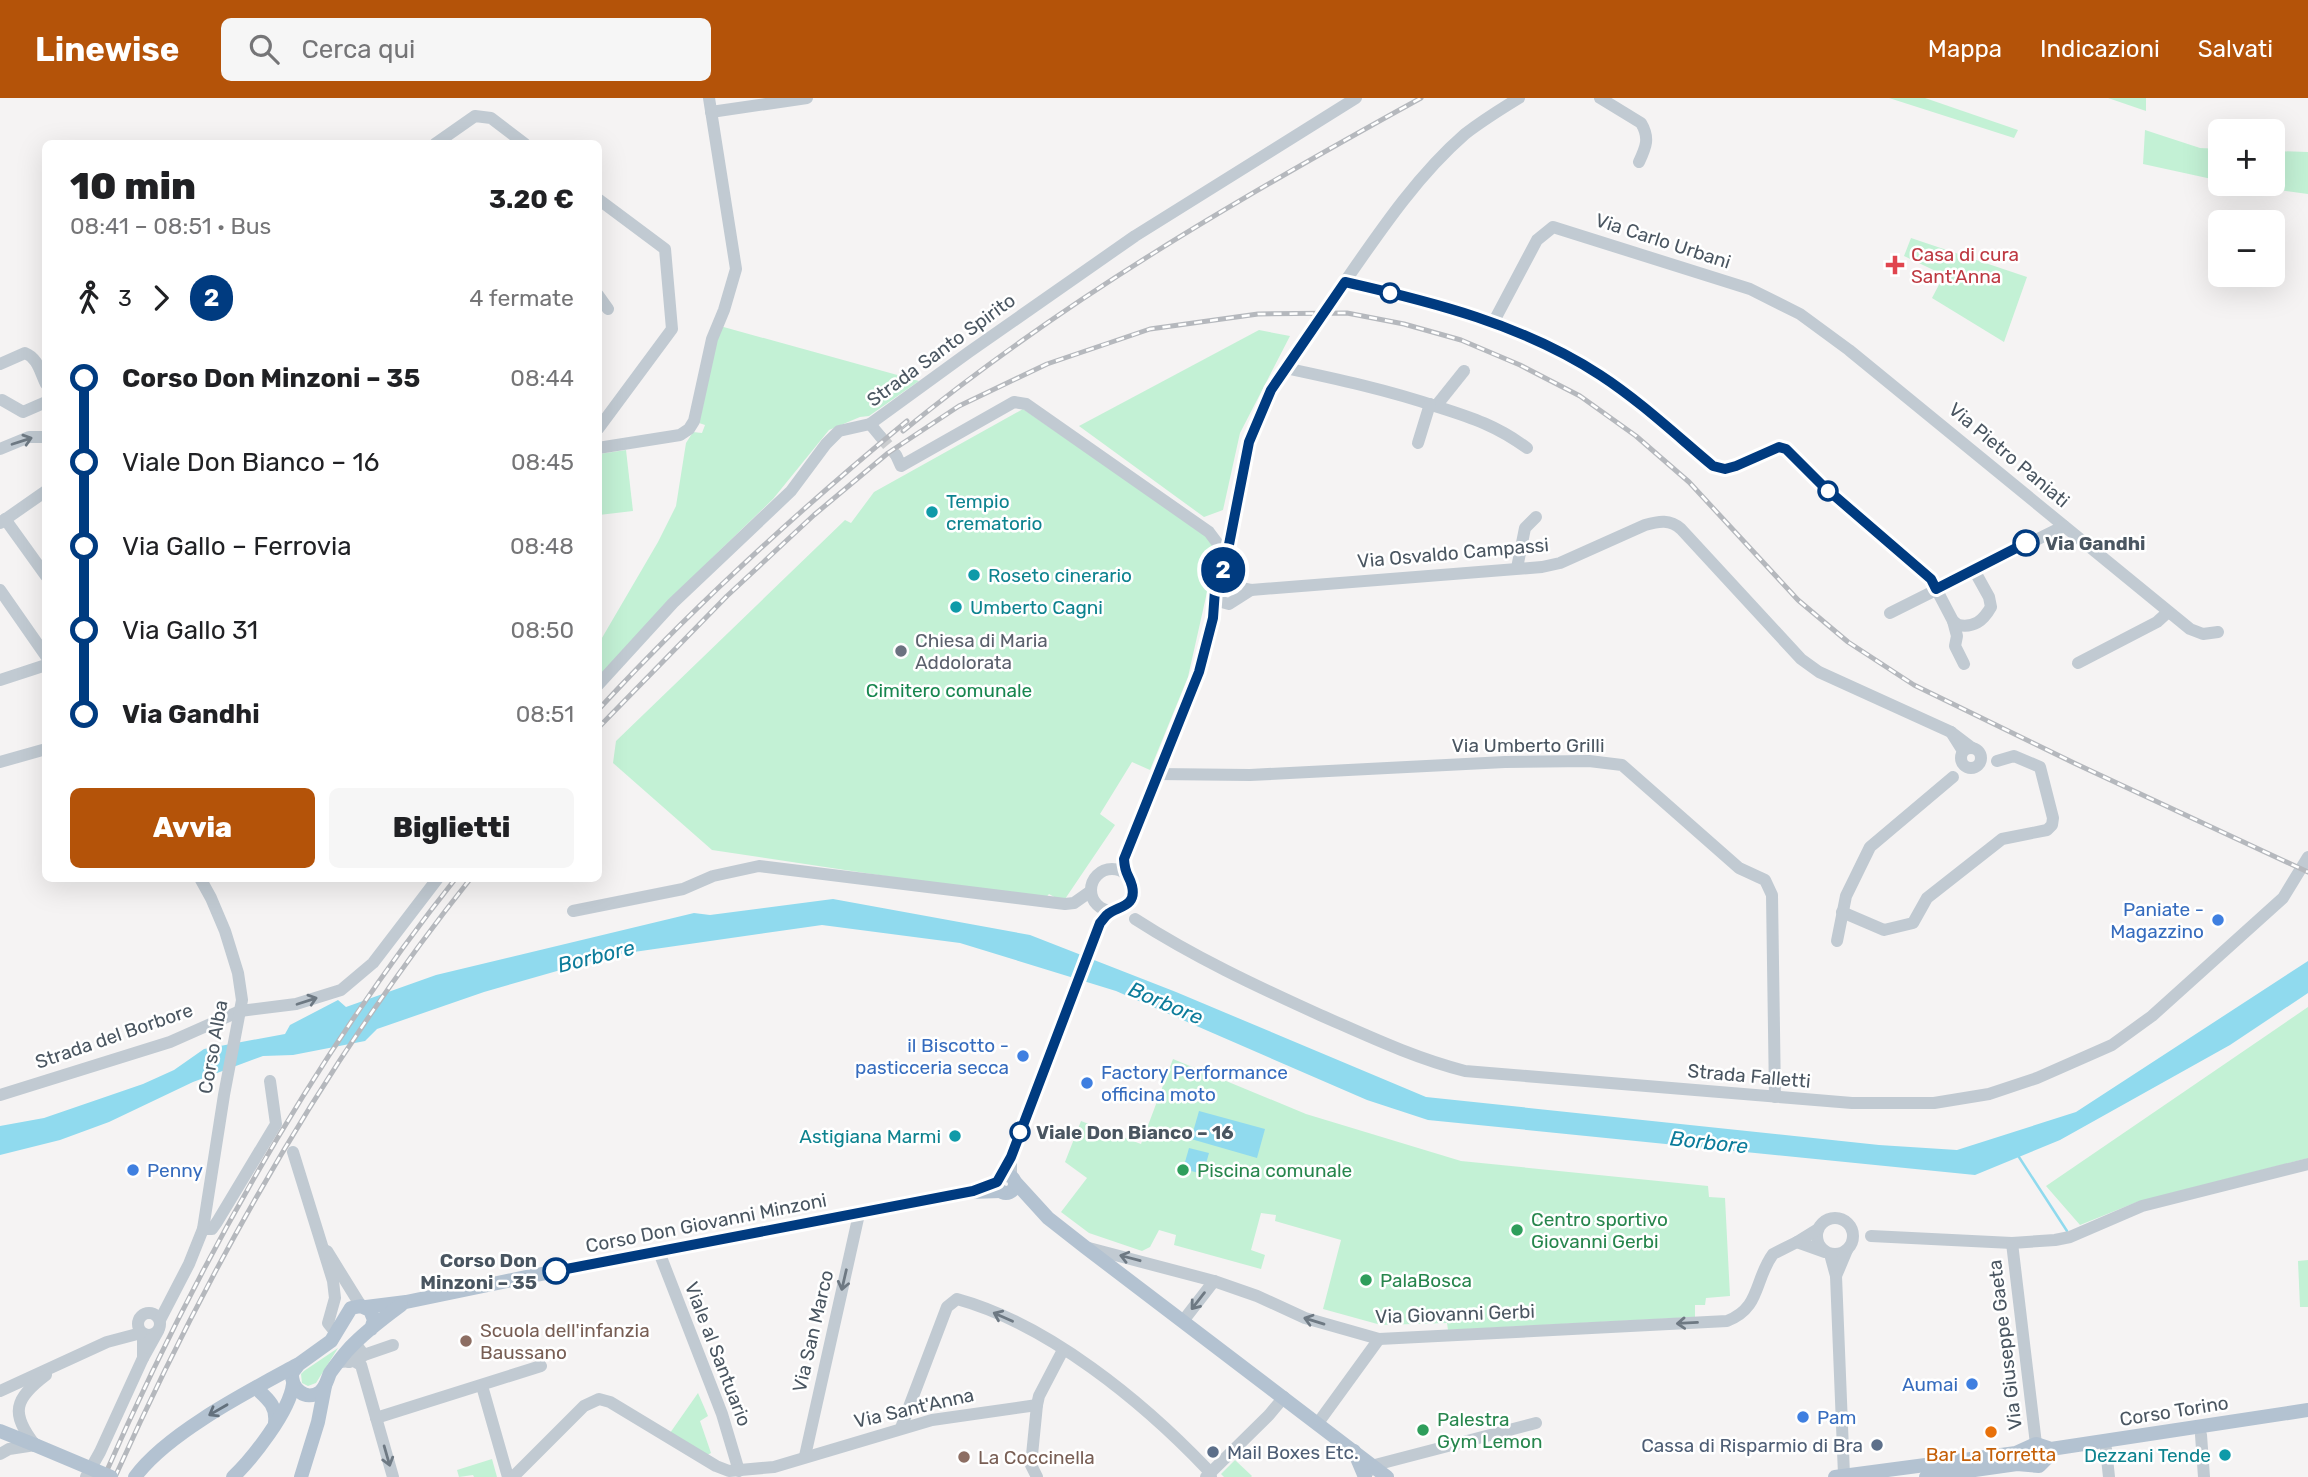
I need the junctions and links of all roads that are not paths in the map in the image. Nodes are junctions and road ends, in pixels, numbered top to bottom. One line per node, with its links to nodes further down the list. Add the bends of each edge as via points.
1 (709, 98): 6 (street)
2 (807, 98): 6 (street)
3 (1356, 98): 24 (street, Strada Santo Spirito, via 1135,236)
4 (1519, 98): 11 (street, via 1465,134 1441,158)
5 (1600, 98): 9 (street, via 1644,127 1648,137)
6 (711, 112): 28 (street, via 736,269 712,339 694,421 680,435)
7 (441, 140): 8 (street, via 475,116 491,118)
8 (519, 140)
9 (1639, 162)
10 (602, 202): 23 (street, via 665,250 672,329)
11 (1345, 282): 14 (street); 17 (street, bridge)
12 (602, 301): 13 (street)
13 (608, 309)
14 (1493, 323): 15 (street, Via Carlo Urbani, via 1537,240 1553,227 1750,289 1800,314); 40 (street, via 1599,374 1713,466 1725,469 1779,447 1786,449 1931,579)
15 (1856, 355): 35 (street, Via Pietro Paniati)
16 (0, 364): 19 (street, via 25,353 35,359)
17 (1285, 368): 22 (street); 36 (street, via 1249,442)
18 (1464, 371): 22 (street)
19 (42, 375)
20 (2, 400): 21 (street, via 23,412)
21 (42, 404)
22 (1433, 405): 27 (street); 29 (street, via 1498,428)
23 (602, 424)
24 (870, 424): 25 (street); 54 (street, Strada Santo Spirito, via 839,431 791,491 673,603)
25 (880, 436)
26 (42, 437): 30 (street, one-way to 26, via 29,437)
27 (1418, 443)
28 (602, 446)
29 (1527, 448)
30 (0, 449)
31 (895, 455): 36 (street, via 901,466 1014,402 1026,404 1209,532)
32 (42, 494): 34 (street)
33 (1536, 517): 37 (street, via 1525,527)
34 (3, 521): 39 (street)
35 (2064, 526): 38 (street); 44 (street, Via Pietro Paniati)
36 (1227, 558): 42 (street); 43 (street)
37 (1517, 568): 43 (street, Via Osvaldo Campassi); 56 (street, Via Osvaldo Campassi, via 1560,563 1645,524 1673,523 1801,659 1818,672 1951,732)
38 (1974, 569): 40 (street); 47 (street, via 1991,607 1976,624 1964,626)
39 (42, 571)
40 (1936, 589): 45 (street); 47 (street)
41 (0, 590): 49 (street)
42 (1216, 592): 43 (street, via 1223,582); 43 (street, via 1218,601); 46 (street)
43 (1233, 592): 46 (street)
44 (2168, 612): 48 (street, Via Pietro Paniati, via 2190,629 2203,634); 50 (street)
45 (1890, 613)
46 (1213, 618): 58 (street, via 1199,672)
47 (1953, 621): 51 (street, via 1955,646)
48 (2218, 632)
49 (42, 650)
50 (2078, 663)
51 (1964, 664)
52 (42, 666): 53 (street)
53 (0, 680)
54 (602, 681)
55 (42, 749): 57 (street)
56 (1970, 758): 67 (street, via 1870,847); 67 (street, via 1997,761 2014,756 2040,767 2052,825 1997,842 1927,898 1913,923 1884,930)
57 (0, 762)
58 (1157, 774): 60 (street); 73 (street, Via Umberto Grilli, via 1250,775 1506,762 1622,765 1739,868 1765,880 1769,888)
59 (2308, 857): 73 (street, Strada Falletti, via 2283,898 2152,1016 2112,1045 1989,1094 1934,1103)
60 (1119, 872): 63 (street, via 1100,873); 64 (street, via 1132,886)
61 (202, 882): 70 (street, Corso Alba, via 228,940 241,988)
62 (436, 882): 70 (street, one-way to 62, via 296,1004 341,990 373,964)
63 (1091, 891): 65 (street); 66 (street, via 1065,904 759,866 713,876 683,889)
64 (1131, 899): 65 (street, via 1123,908); 68 (street)
65 (1109, 910): 68 (street, Strada Falletti); 76 (street, via 1069,1001)
66 (573, 911)
67 (1842, 912): 69 (street)
68 (1135, 919): 73 (street, Strada Falletti, via 1248,982 1430,1062 1465,1071)
69 (1837, 941)
70 (240, 1010): 72 (street, Strada del Borbore, via 170,1042); 79 (street, Corso Alba)
71 (270, 1081): 79 (street, Corso Alba, via 276,1124 217,1222 212,1229)
72 (0, 1095)
73 (1774, 1097)
74 (293, 1152): 82 (street)
75 (2308, 1164): 84 (street, via 2142,1206 2070,1237)
76 (1005, 1184): 77 (main road, Corso Don Giovanni Minzoni); 85 (main road)
77 (859, 1214): 87 (main road, Corso Don Giovanni Minzoni); 128 (street, Via San Marco, one-way to 128)
78 (1850, 1225): 80 (street, via 1836,1218 1825,1221); 81 (street); 86 (street, via 1854,1235)
79 (203, 1229): 95 (street, Corso Alba, via 176,1290)
80 (1818, 1230): 83 (street, Via Giovanni Gerbi); 88 (street, via 1819,1244)
81 (1871, 1236): 84 (street); 86 (street)
82 (320, 1242): 92 (street); 93 (street)
83 (1797, 1242): 88 (street); 97 (street, Via Giovanni Gerbi, one-way to 97, via 1773,1254 1750,1307 1727,1321)
84 (2012, 1243): 124 (street, Via Giuseppe Gaeta)
85 (1084, 1247): 90 (street, Via Giovanni Gerbi, one-way to 85); 94 (main road)
86 (1849, 1248): 88 (street, via 1836,1255); 89 (street)
87 (659, 1252): 91 (main road, Corso Don Giovanni Minzoni); 129 (street, Viale al Santuario, via 722,1413)
88 (1828, 1253): 89 (street)
89 (1836, 1276): 132 (street)
90 (1214, 1281): 94 (street, one-way to 94); 97 (street, Via Giovanni Gerbi, one-way to 90, via 1305,1318)
91 (406, 1302): 92 (main road, Corso Don Giovanni Minzoni); 96 (main road, Corso Don Giovanni Minzoni)
92 (363, 1306): 93 (main road); 96 (main road, via 373,1314)
93 (338, 1314): 102 (main road, via 336,1333)
94 (1183, 1321): 111 (main road)
95 (148, 1325): 103 (street); 133 (street, Corso Alba, via 142,1358)
96 (371, 1329): 99 (main road, Corso Don Giovanni Minzoni)
97 (1380, 1339): 117 (street)
98 (393, 1345): 99 (street)
99 (360, 1349): 101 (main road, Corso Don Giovanni Minzoni)
100 (1063, 1350): 112 (street); 120 (street, one-way to 120, via 1015,1322 957,1299 947,1307); 131 (street, via 1166,1428)
101 (344, 1362): 106 (main road, Corso Don Giovanni Minzoni, via 331,1372); 115 (street, via 361,1366)
102 (299, 1364): 105 (main road, via 292,1373); 108 (main road)
103 (59, 1365): 109 (street); 123 (street, via 29,1387 19,1403 18,1420)
104 (541, 1366): 107 (street)
105 (293, 1384): 110 (main road); 113 (main road)
106 (326, 1386): 110 (main road); 138 (main road, Corso Don Giovanni Minzoni)
107 (482, 1386): 115 (street); 140 (street)
108 (256, 1388): 119 (main road, via 272,1403); 127 (main road, one-way to 127, via 197,1422)
109 (0, 1391)
110 (309, 1395): 113 (main road)
111 (1284, 1397): 117 (main road); 131 (street)
112 (1037, 1405): 120 (street, Via Sant'Anna); 141 (street, via 1031,1465)
113 (287, 1407): 119 (main road)
114 (2308, 1410): 124 (main road, Corso Torino)
115 (376, 1419): 139 (street, one-way to 139)
116 (2308, 1419): 122 (main road, Corso Torino)
117 (1318, 1423): 130 (main road, via 1354,1450)
118 (1536, 1423): 130 (street)
119 (274, 1425): 137 (main road)
120 (901, 1428): 128 (street, Via Sant'Anna)
121 (0, 1432): 123 (main road)
122 (2201, 1435): 125 (main road, Corso Torino); 145 (street)
123 (35, 1446): 126 (street); 134 (main road, bridge)
124 (2043, 1450): 125 (main road, Corso Torino); 132 (main road, Corso Torino); 143 (main road, Corso Torino, via 2039,1466 2017,1464)
125 (2106, 1450): 144 (street)
126 (0, 1454)
127 (156, 1455): 135 (main road); 136 (street)
128 (805, 1456): 129 (street, Via Sant'Anna, via 774,1467)
129 (732, 1473): 140 (street, via 600,1399 584,1406)
130 (1368, 1473): 142 (main road)
131 (1209, 1475)
132 (1842, 1476)
133 (86, 1477)
134 (111, 1477)
135 (135, 1477)
136 (147, 1477)
137 (233, 1477)
138 (301, 1477)
139 (393, 1477)
140 (511, 1477)
141 (1037, 1477)
142 (1387, 1477)
143 (1926, 1477)
144 (2109, 1477)
145 (2204, 1477)

